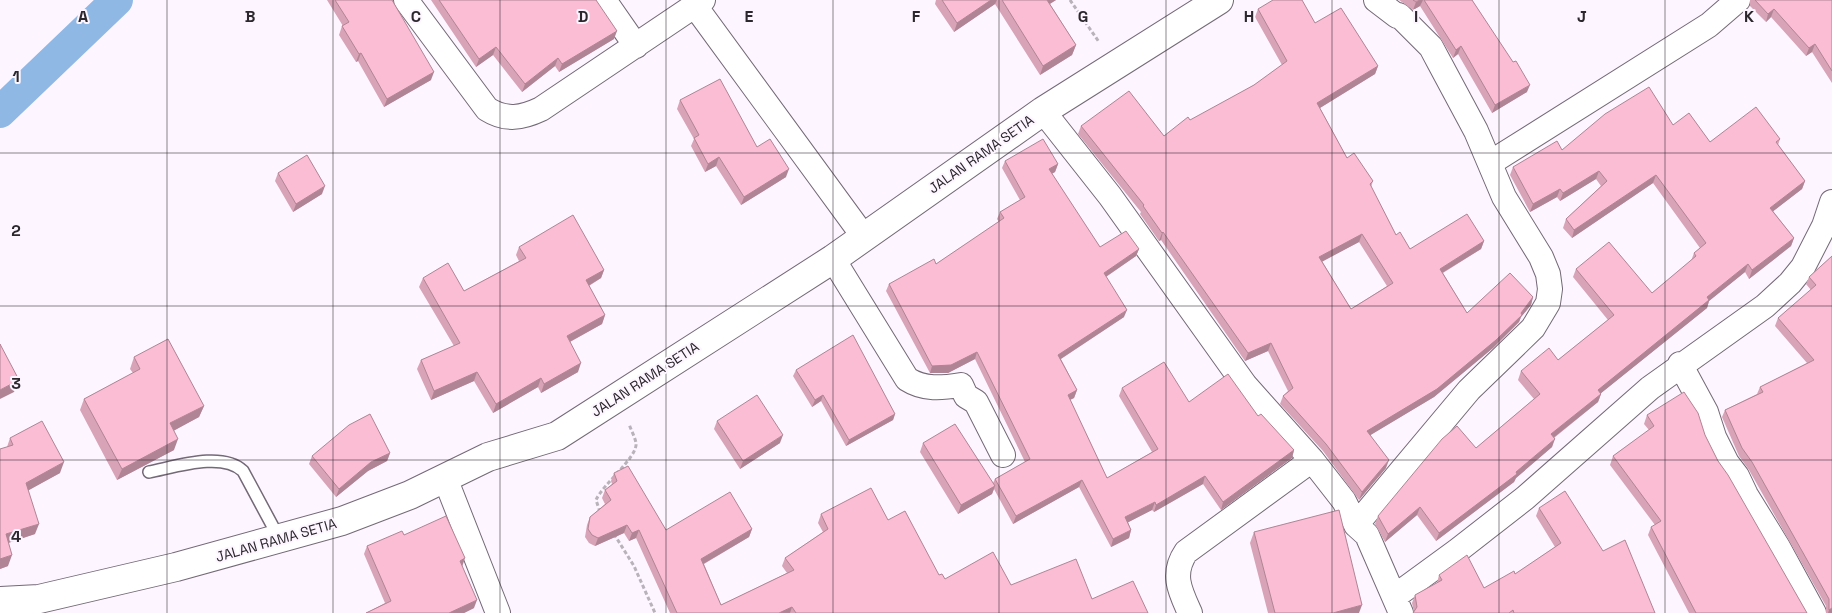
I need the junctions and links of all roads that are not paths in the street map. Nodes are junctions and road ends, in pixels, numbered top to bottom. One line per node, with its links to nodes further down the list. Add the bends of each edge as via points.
1 (406, 0): 7 (street, via 476,96 487,109 499,116 527,116 541,109)
2 (604, 0): 7 (street)
3 (1219, 0): 8 (street, JALAN RAMA SETIA)
4 (1376, 0): 9 (street, via 1396,16 1400,15 1431,47)
5 (1738, 0): 9 (street, via 1709,25)
6 (699, 3): 7 (street); 11 (street)
7 (636, 46)
8 (1043, 111): 11 (street, JALAN RAMA SETIA); 15 (street, via 1110,196 1246,385)
9 (1490, 164): 18 (street, via 1504,197 1541,257 1548,274 1548,304 1533,328 1469,390)
10 (1832, 202): 13 (street, via 1803,267 1790,283 1766,306)
11 (864, 237): 12 (street, JALAN RAMA SETIA)
12 (833, 259): 14 (street, via 908,379 918,386 961,385 966,396 976,402); 17 (street, JALAN RAMA SETIA, via 557,436 488,457)
13 (1680, 364): 21 (street, via 1525,498 1457,551); 25 (street, via 1706,412 1727,464 1737,476)
14 (1003, 455)
15 (1312, 460): 18 (street, via 1344,501); 24 (street, via 1186,552 1179,562 1177,577)
16 (149, 472): 19 (lane, via 216,461 234,463 243,471)
17 (446, 478): 19 (street, JALAN RAMA SETIA, via 342,521); 23 (street)
18 (1356, 526): 21 (street, via 1367,535)
19 (279, 540): 22 (street, JALAN RAMA SETIA)
20 (0, 602): 22 (street, JALAN RAMA SETIA)
21 (1398, 605)
22 (41, 606)
23 (498, 613)
24 (1190, 613)
25 (1814, 613)

